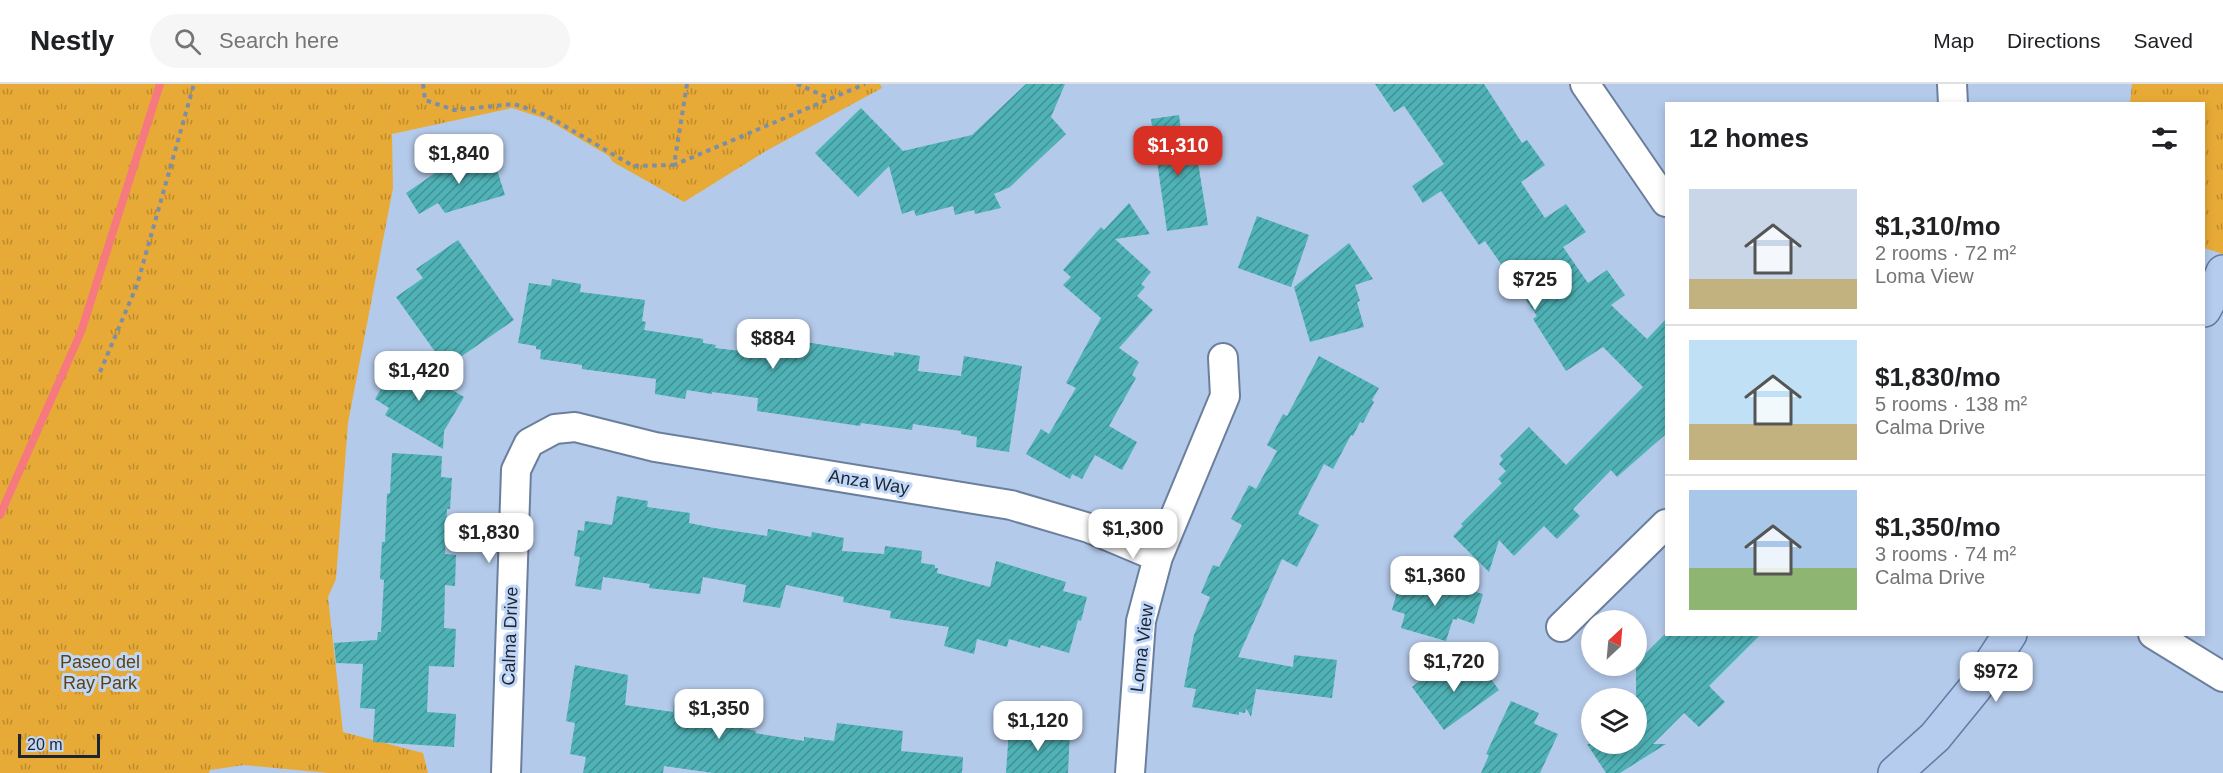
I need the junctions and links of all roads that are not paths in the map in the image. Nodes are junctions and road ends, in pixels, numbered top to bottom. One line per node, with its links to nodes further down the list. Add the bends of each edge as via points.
1 (1585, 84): 4 (street)
2 (1952, 84): 3 (street)
3 (1953, 102)
4 (1665, 201)
5 (2223, 272): 6 (main road)
6 (2205, 308)
7 (1223, 358): 10 (street, Loma View, via 1225,396)
8 (575, 427): 10 (street, Anza Way, via 655,447 1011,505 1089,528); 15 (street, Calma Drive, via 555,429 529,443 516,470)
9 (1665, 525): 11 (street)
10 (1158, 557): 16 (street, Loma View, via 1141,621)
11 (1561, 627)
12 (2009, 636): 17 (main road, via 1975,688 1935,737)
13 (2156, 636): 14 (street)
14 (2223, 677)
15 (506, 773)
16 (1130, 773)
17 (1895, 773)

